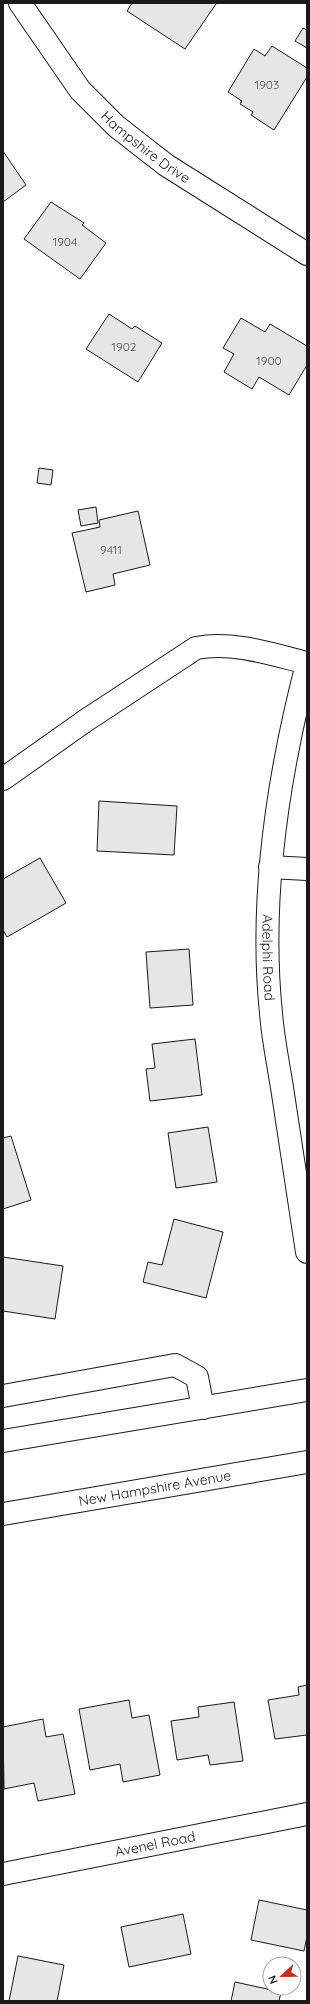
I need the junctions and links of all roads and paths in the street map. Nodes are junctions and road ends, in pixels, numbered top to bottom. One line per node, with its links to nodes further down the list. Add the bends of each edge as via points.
1 (20, 3): 2 (main road, Hampshire Drive, via 80,90 116,126 166,165)
2 (307, 254)
3 (307, 663): 4 (main road, via 240,647 213,645 196,648 85,720); 5 (main road, Adelphi Road, via 294,714 276,813)
4 (3, 779)
5 (270, 866): 6 (main road); 7 (main road, Adelphi Road, via 268,937 271,1013)
6 (307, 869)
7 (307, 1252)
8 (307, 1390): 10 (main road)
9 (3, 1396): 10 (main road, via 175,1365 197,1377)
10 (203, 1408): 11 (main road)
11 (3, 1441)
12 (307, 1462): 13 (main road, New Hampshire Avenue)
13 (3, 1514)
14 (307, 1814): 15 (main road, Avenel Road)
15 (3, 1874)

